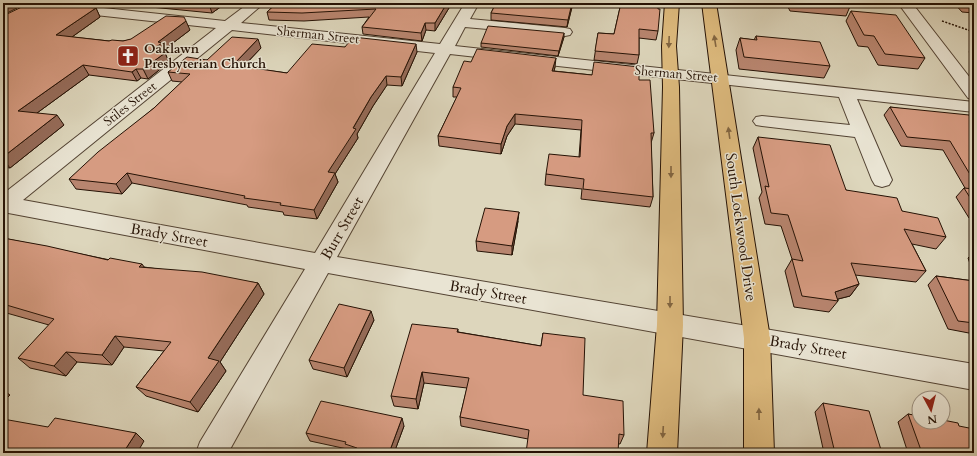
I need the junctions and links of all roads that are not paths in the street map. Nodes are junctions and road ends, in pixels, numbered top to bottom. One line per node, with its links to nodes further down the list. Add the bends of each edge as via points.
1 (258, 3): 9 (street, Stiles Street)
2 (472, 3): 8 (street, Burr Street)
3 (672, 3): 12 (main road, one-way to 12, via 669,46)
4 (709, 3): 13 (main road, South Lockwood Drive, one-way to 4)
5 (905, 3): 15 (street)
6 (38, 4): 7 (street); 9 (street, Sherman Street)
7 (19, 9)
8 (461, 22): 10 (street); 11 (street, Burr Street)
9 (230, 26): 11 (street, Sherman Street); 20 (street, Stiles Street)
10 (565, 32)
11 (444, 50): 12 (street, Sherman Street); 21 (street, Burr Street)
12 (671, 75): 13 (street, Sherman Street); 22 (main road, one-way to 22)
13 (721, 78): 14 (street, Sherman Street); 23 (main road, South Lockwood Drive, one-way to 13)
14 (846, 92): 16 (street, Sherman Street); 18 (street)
15 (974, 94)
16 (974, 107)
17 (762, 121): 18 (street)
18 (862, 132): 19 (street)
19 (882, 180)
20 (3, 204): 21 (street, Brady Street)
21 (322, 263): 22 (street, Brady Street); 25 (street, Burr Street)
22 (670, 325): 23 (street, Brady Street); 26 (main road, one-way to 26)
23 (756, 338): 24 (street, Brady Street); 27 (main road, South Lockwood Drive, one-way to 23)
24 (974, 377)
25 (211, 453)
26 (662, 453)
27 (759, 453)

